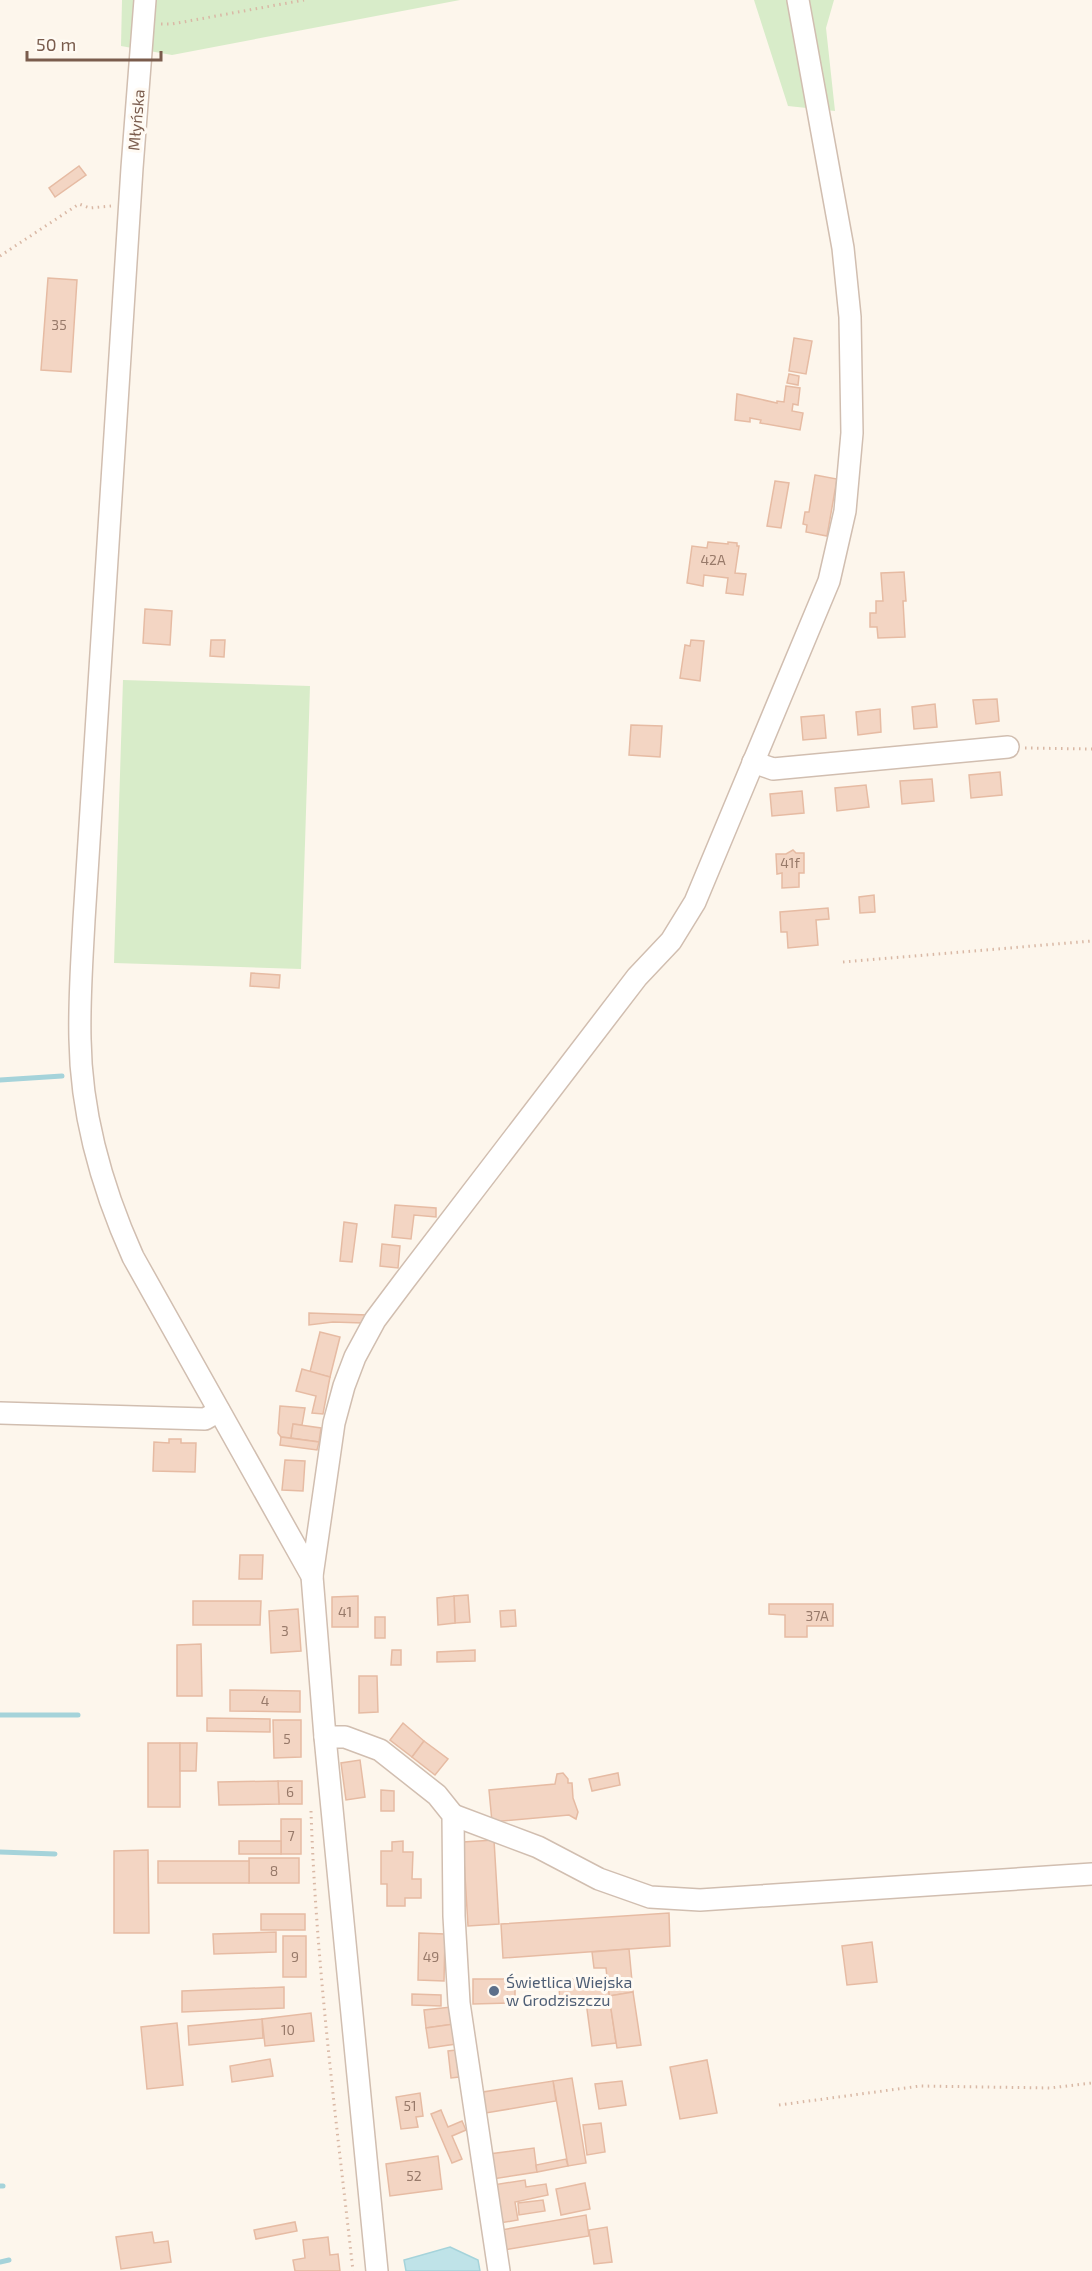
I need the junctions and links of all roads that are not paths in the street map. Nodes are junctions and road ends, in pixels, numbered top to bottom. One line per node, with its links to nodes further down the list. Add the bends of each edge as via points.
1 (145, 0): 5 (street, Młyńska, via 84,920 80,1039 96,1156 120,1228)
2 (798, 0): 4 (street, via 843,248 850,317 852,433 845,511 829,581)
3 (1008, 747): 4 (street, via 773,769)
4 (753, 762): 7 (street, via 695,902 671,941 637,977 375,1320 355,1357 334,1423)
5 (219, 1411): 6 (street, via 205,1419); 7 (street, Młyńska)
6 (0, 1413)
7 (312, 1576): 8 (street)
8 (325, 1737): 9 (street, via 345,1737 380,1750 438,1795); 11 (street)
9 (453, 1815): 10 (street, via 538,1847 599,1879 650,1897 700,1900); 12 (street, via 459,2003)
10 (1092, 1874)
11 (377, 2271)
12 (499, 2271)

